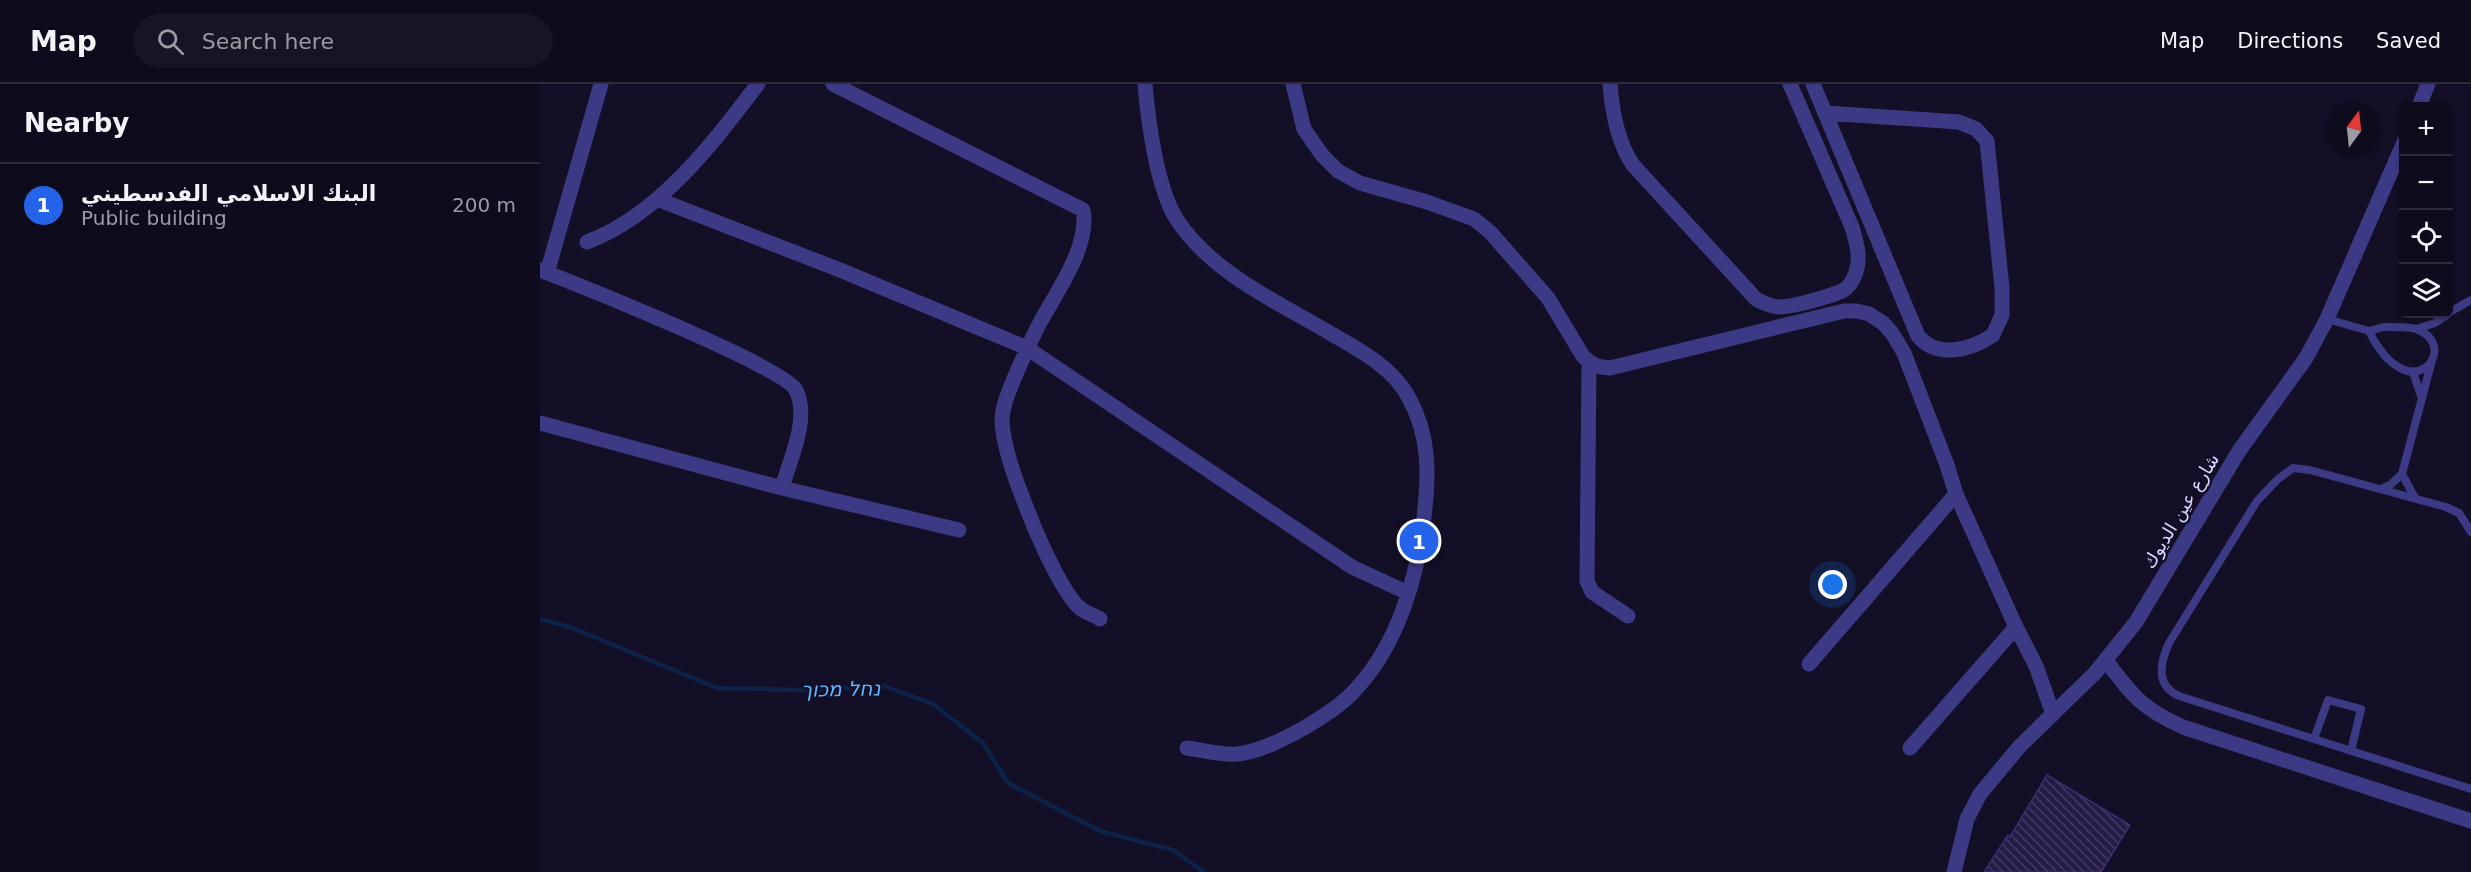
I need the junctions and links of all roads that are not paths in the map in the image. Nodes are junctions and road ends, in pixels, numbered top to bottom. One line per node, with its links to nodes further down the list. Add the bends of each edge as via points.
1 (601, 84): 15 (street)
2 (758, 84): 13 (street, via 672,187)
3 (833, 84): 22 (street, via 1083,210 1078,246 1064,282)
4 (1145, 84): 36 (street, via 1165,193 1177,220 1198,246 1228,272 1383,367 1409,398 1424,433 1428,471 1423,530)
5 (1293, 84): 23 (street, via 1304,129 1338,171 1360,183 1474,219 1548,298)
6 (1610, 84): 7 (street, via 1622,141 1633,165 1756,298 1777,307 1842,291 1854,278 1859,249)
7 (1790, 84)
8 (1814, 84): 11 (street)
9 (2428, 84): 10 (street)
10 (2421, 102)
11 (1826, 113): 11 (street, via 1918,336 1929,346 1945,350 1971,346 1993,335 2002,315 2002,288 1987,141 1976,129 1959,122)
12 (2399, 150): 19 (street, شارع عين الديوك)
13 (657, 199): 14 (street, via 608,234); 22 (street)
14 (587, 242)
15 (544, 272): 29 (street, via 735,352 795,388 802,410)
16 (2471, 300): 17 (lane)
17 (2453, 310)
18 (2442, 318): 20 (lane)
19 (2327, 319): 21 (lane); 40 (street, شارع عين الديوك, via 2306,358 2239,451 2136,622)
20 (2416, 329): 21 (lane, via 2392,327); 24 (lane, via 2434,349)
21 (2369, 331): 25 (lane, via 2381,354)
22 (1027, 348): 36 (street, via 1352,567); 38 (street, via 1005,402 1005,436 1021,493 1054,568 1079,608)
23 (1589, 363): 31 (street, via 1610,368 1844,311 1869,314 1887,328 1904,353); 37 (street, via 1587,581 1592,592)
24 (2431, 364): 25 (lane); 26 (lane)
25 (2413, 372): 26 (lane)
26 (2422, 400): 28 (lane)
27 (540, 423): 29 (street)
28 (2402, 474): 30 (lane); 32 (lane)
29 (782, 488): 34 (street)
30 (2381, 489): 32 (lane); 43 (lane, via 2299,468 2285,473 2257,501 2163,657 2161,675 2171,692)
31 (1956, 494): 39 (street); 41 (street)
32 (2415, 498): 33 (lane, via 2458,513)
33 (2469, 523): 35 (lane)
34 (959, 530)
35 (2471, 532)
36 (1408, 593): 44 (street, via 1375,666 1355,691 1326,714 1288,737 1237,754)
37 (1628, 616)
38 (1100, 619)
39 (2016, 627): 42 (street, via 2036,666); 45 (street)
40 (2106, 661): 42 (street, شارع عين الديوك); 48 (street, via 2135,699 2183,727)
41 (1809, 664)
42 (2053, 714): 49 (street, شارع عين الديوك, via 1980,794 1968,819)
43 (2314, 739): 46 (lane); 46 (lane, via 2328,700 2361,709)
44 (1187, 748)
45 (1910, 748)
46 (2350, 751): 47 (lane)
47 (2471, 789)
48 (2471, 822)
49 (1954, 872)

